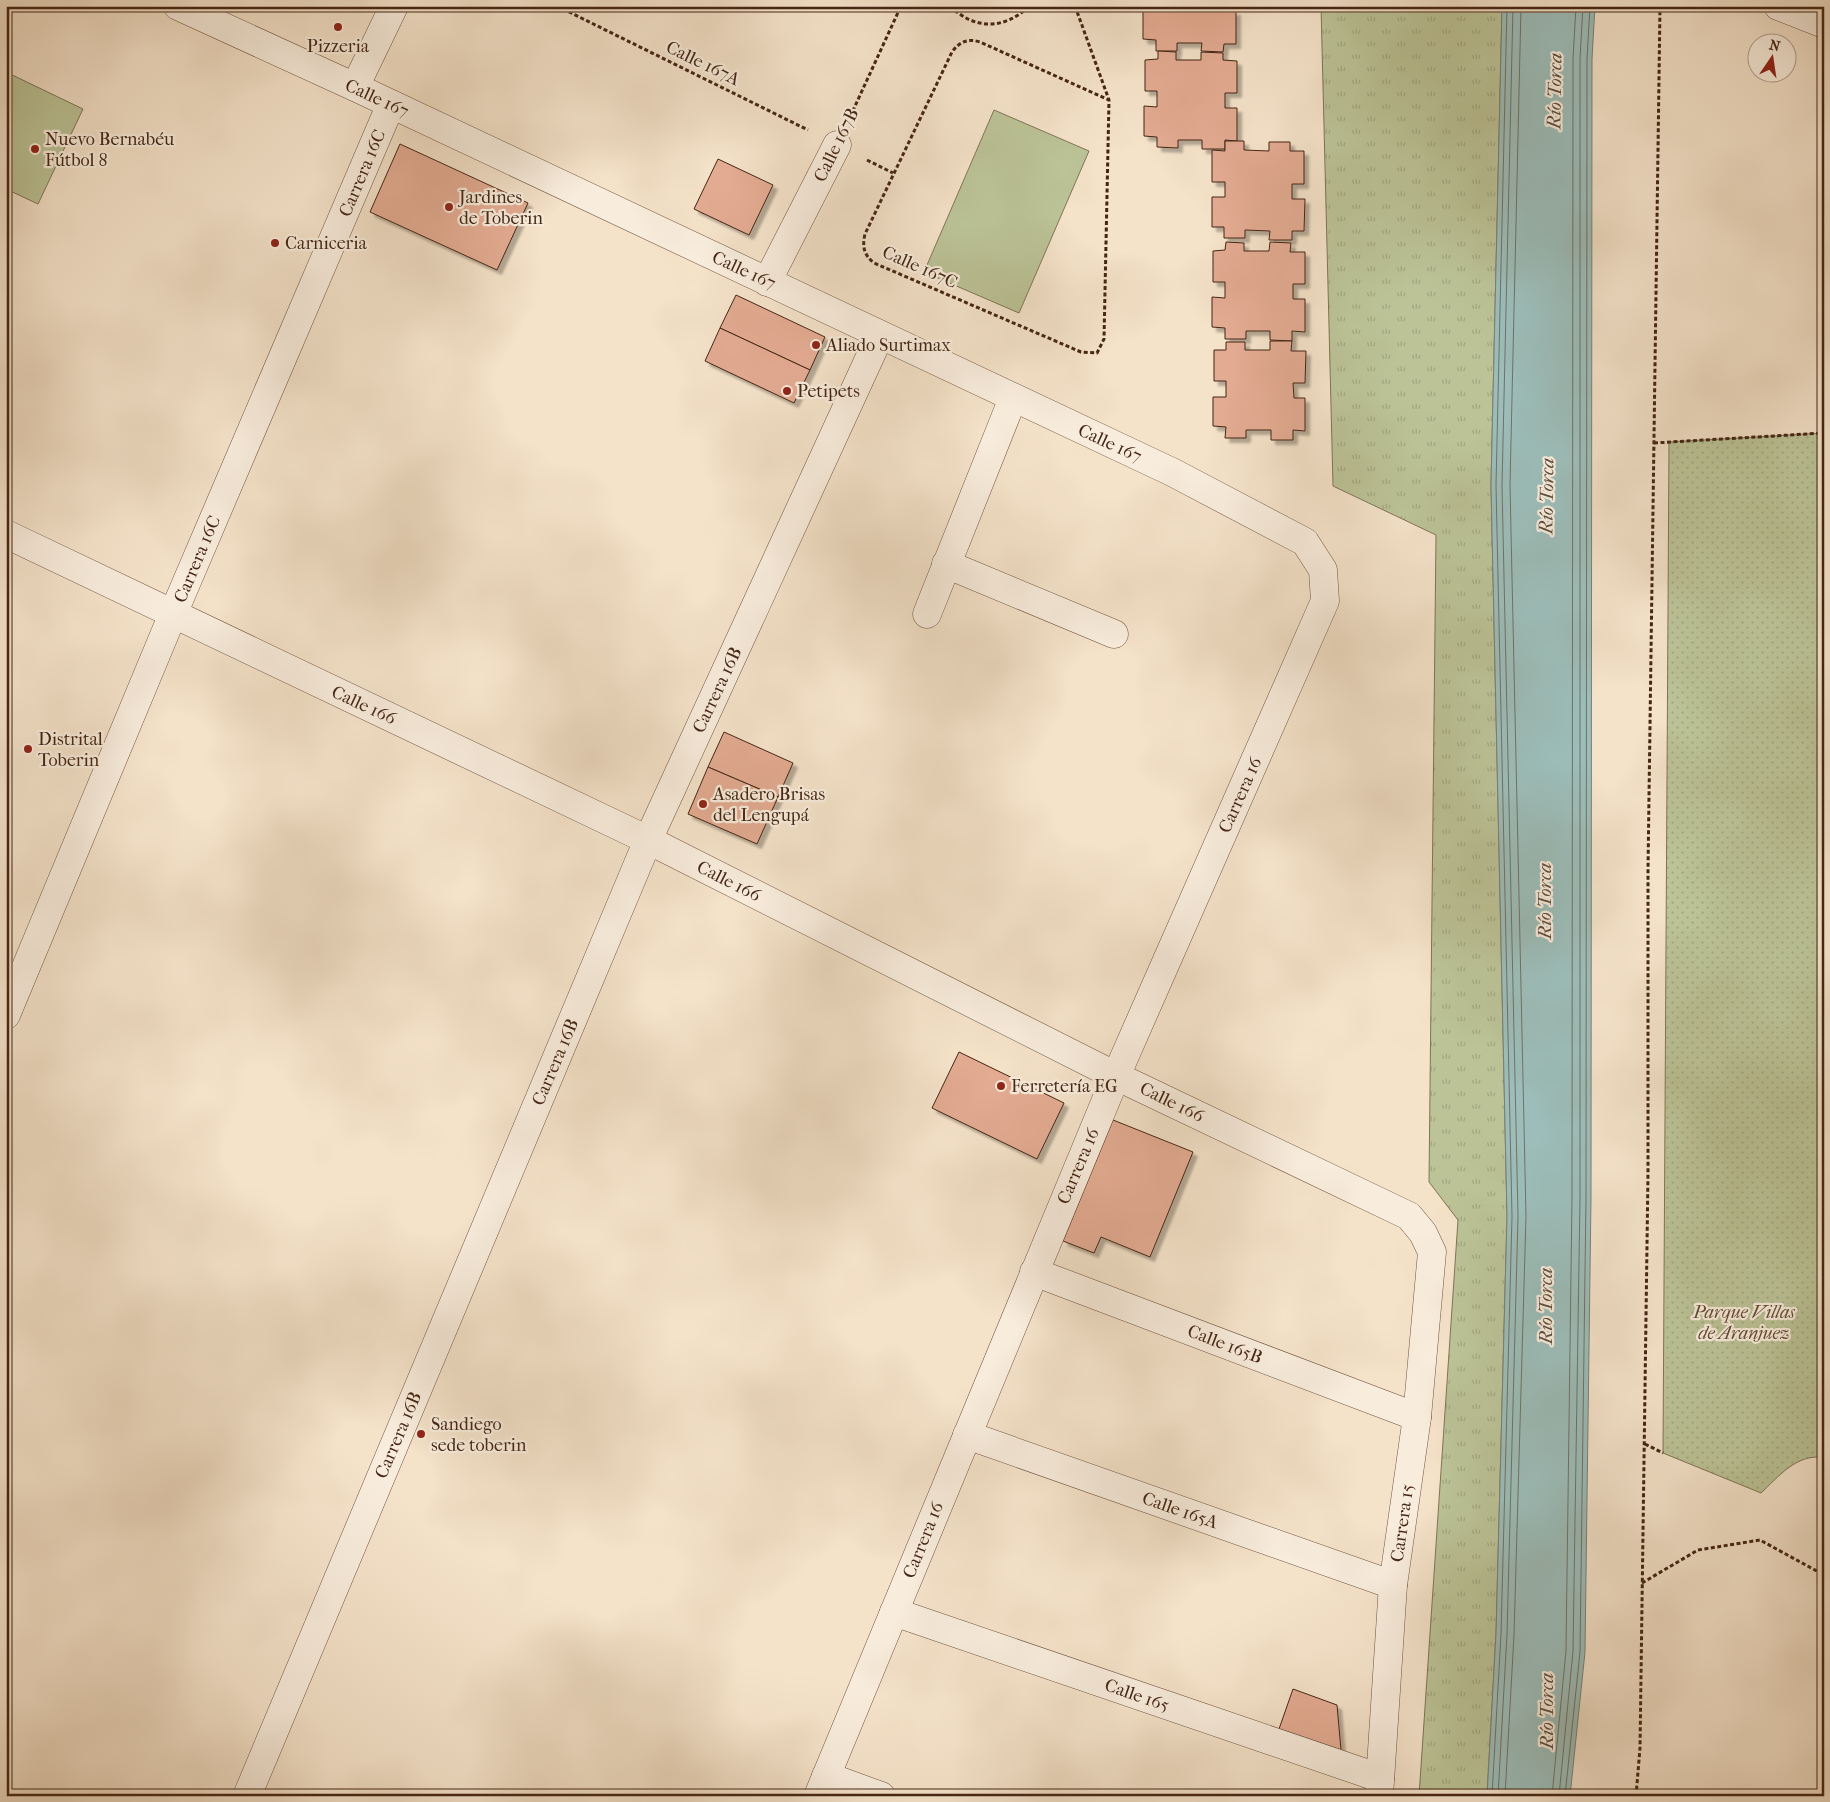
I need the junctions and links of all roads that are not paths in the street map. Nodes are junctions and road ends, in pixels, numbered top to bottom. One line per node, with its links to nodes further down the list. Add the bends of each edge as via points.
1 (178, 6): 5 (street, Calle 167)
2 (394, 6): 5 (street)
3 (1778, 6): 4 (street)
4 (1824, 24)
5 (355, 87): 6 (street, Calle 167)
6 (391, 104): 8 (street, Calle 167); 14 (street, Carrera 16C)
7 (837, 145): 8 (street, Calle 167B)
8 (768, 282): 9 (street, Calle 167)
9 (880, 335): 10 (street, Calle 167); 17 (street, Carrera 16B)
10 (1013, 398): 12 (street, Calle 167, via 1172,472); 13 (street)
11 (6, 534): 14 (street, Calle 166)
12 (1306, 542): 19 (street, Carrera 16, via 1323,570 1325,601)
13 (946, 564): 15 (street); 16 (street)
14 (174, 614): 17 (street, Calle 166); 18 (street, Carrera 16C)
15 (927, 614)
16 (1114, 634)
17 (648, 840): 19 (street, Calle 166); 28 (street, Carrera 16B)
18 (6, 1015)
19 (1116, 1076): 20 (street, Calle 166, via 1409,1216 1423,1233); 21 (street, Carrera 16)
20 (1432, 1252): 22 (street, Carrera 15)
21 (1034, 1272): 22 (street, Calle 165B); 23 (street, Carrera 16)
22 (1417, 1416): 24 (street, Carrera 15)
23 (966, 1435): 24 (street, Calle 165A); 25 (street, Carrera 16)
24 (1393, 1585): 27 (street, Carrera 15)
25 (894, 1612): 26 (street, Carrera 16); 27 (street, Calle 165)
26 (822, 1786): 29 (street)
27 (1379, 1787)
28 (247, 1796)
29 (881, 1796)

